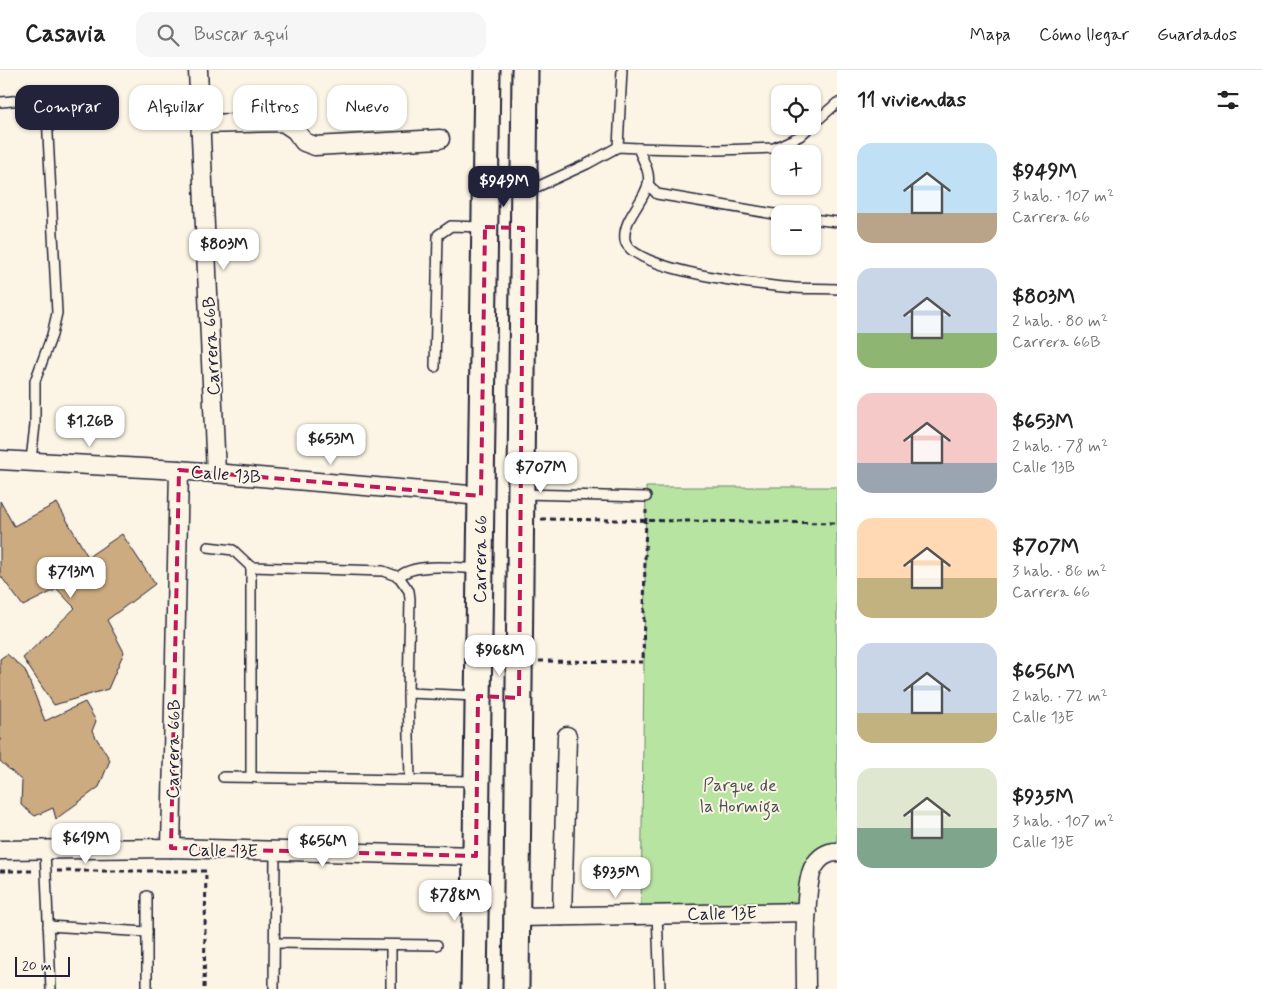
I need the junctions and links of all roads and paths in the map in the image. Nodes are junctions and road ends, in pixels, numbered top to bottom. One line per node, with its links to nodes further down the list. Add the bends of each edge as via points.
1 (198, 70): 5 (street, Carrera 66B)
2 (488, 70): 20 (main road, Carrera 66)
3 (525, 70): 16 (main road)
4 (622, 70): 13 (lane)
5 (199, 85)
6 (0, 102): 25 (lane, via 34,100 42,105 47,115 57,313 34,380)
7 (837, 102): 8 (lane)
8 (821, 117)
9 (223, 123): 12 (street, via 283,122 304,142 315,146)
10 (201, 130): 27 (street, Carrera 66B)
11 (801, 135): 14 (lane, via 774,148)
12 (440, 139)
13 (618, 147): 14 (lane); 16 (lane)
14 (638, 148): 15 (lane, via 647,170)
15 (648, 184): 17 (lane, via 657,194); 22 (lane, via 628,225 625,240 629,249 649,262 676,271 795,288)
16 (524, 193): 21 (main road)
17 (771, 213)
18 (821, 220): 19 (lane)
19 (837, 222)
20 (485, 227): 21 (main road); 23 (lane, via 451,226 438,235); 29 (main road, Carrera 66)
21 (523, 228): 28 (main road)
22 (837, 288)
23 (435, 367)
24 (0, 460): 25 (street, Calle 13B)
25 (31, 460): 26 (street, Calle 13B)
26 (179, 470): 27 (street, Calle 13B); 47 (street, Carrera 66B)
27 (216, 473): 29 (street, Calle 13B)
28 (521, 494): 30 (lane); 41 (main road)
29 (481, 496): 36 (main road, Carrera 66)
30 (646, 497)
31 (538, 519): 32 (path)
32 (645, 521): 33 (path); 38 (path, via 643,662)
33 (837, 523)
34 (208, 547): 35 (lane, via 233,550)
35 (251, 567): 37 (lane, via 383,571); 44 (lane)
36 (480, 569): 37 (lane, via 420,568 405,571); 40 (main road, Carrera 66)
37 (399, 577): 39 (lane, via 409,591 410,599)
38 (538, 661)
39 (408, 693): 40 (lane); 45 (lane)
40 (478, 696): 41 (main road); 46 (main road, Carrera 66)
41 (519, 698): 59 (main road)
42 (567, 736): 58 (street)
43 (223, 777): 44 (lane)
44 (250, 777): 45 (lane)
45 (410, 780): 46 (lane)
46 (477, 781): 52 (main road, Carrera 66)
47 (172, 848): 49 (street, Calle 13E); 50 (street, Calle 13E)
48 (0, 850): 49 (street, Calle 13E)
49 (45, 850): 54 (lane)
50 (276, 851): 52 (street, Calle 13E); 62 (lane)
51 (835, 852): 56 (street, via 820,857 812,870)
52 (476, 856): 65 (main road, Carrera 66)
53 (0, 871): 54 (path)
54 (46, 871): 60 (lane); 69 (path, via 206,871)
55 (147, 896): 61 (lane)
56 (807, 912): 57 (street, Calle 13E); 73 (street)
57 (657, 914): 58 (street, Calle 13E); 72 (lane)
58 (562, 916): 59 (street, Calle 13E)
59 (517, 917): 66 (main road)
60 (48, 926): 61 (lane); 67 (lane)
61 (147, 932): 68 (lane)
62 (275, 944): 63 (lane); 70 (lane)
63 (391, 945): 64 (lane); 71 (lane)
64 (437, 945)
65 (479, 985)
66 (512, 986)
67 (51, 989)
68 (147, 989)
69 (204, 989)
70 (274, 989)
71 (391, 989)
72 (660, 989)
73 (806, 989)

